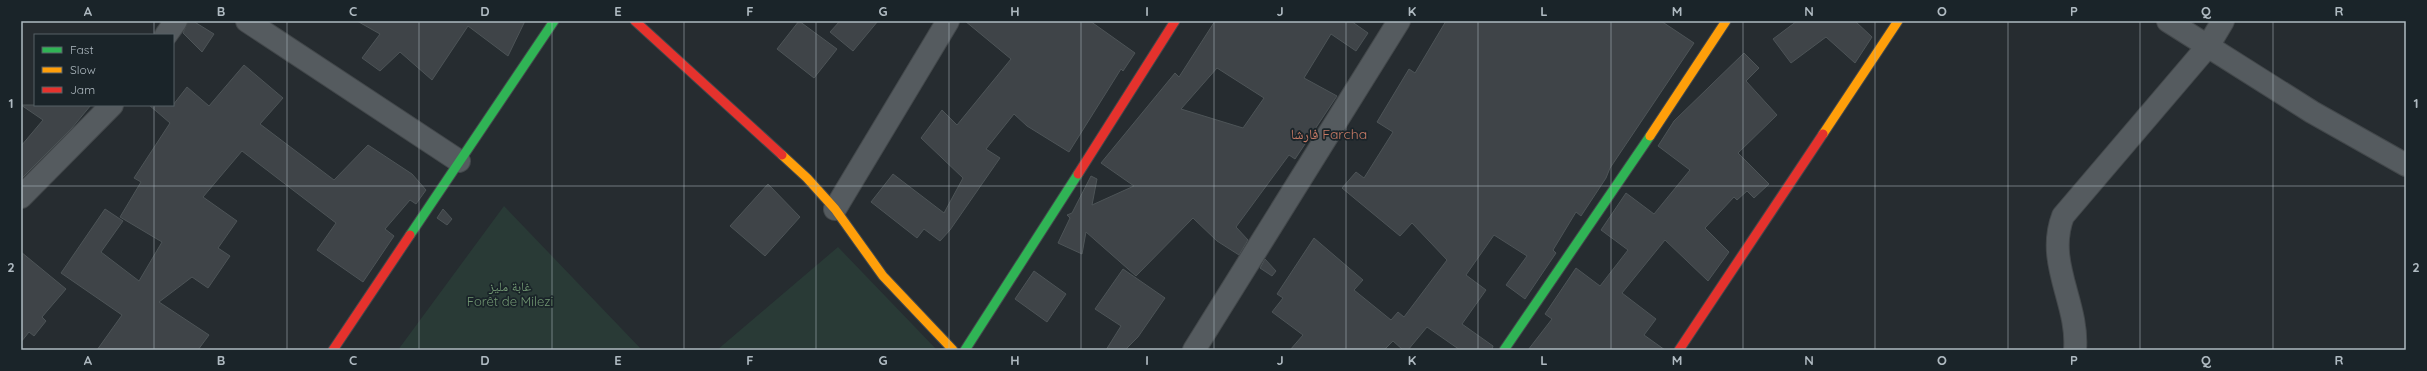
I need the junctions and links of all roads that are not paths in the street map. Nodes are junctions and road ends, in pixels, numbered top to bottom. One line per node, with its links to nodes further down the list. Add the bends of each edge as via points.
1 (176, 21): 12 (street)
2 (247, 21): 15 (street)
3 (554, 21): 15 (street)
4 (635, 21): 18 (street, via 784,154)
5 (948, 21): 18 (street)
6 (1175, 21): 21 (street)
7 (1398, 21): 22 (street)
8 (1726, 21): 23 (street)
9 (1898, 21): 24 (street)
10 (2168, 21): 13 (street)
11 (2223, 21): 13 (street)
12 (167, 34)
13 (2208, 46): 16 (street, via 2312,112); 25 (street, via 2063,216 2056,242 2060,271 2076,329)
14 (111, 106): 17 (street)
15 (459, 161): 19 (street)
16 (2406, 165)
17 (21, 197)
18 (835, 209): 20 (street, via 883,276)
19 (333, 350)
20 (953, 350)
21 (964, 350)
22 (1194, 350)
23 (1504, 350)
24 (1679, 350)
25 (2075, 350)

